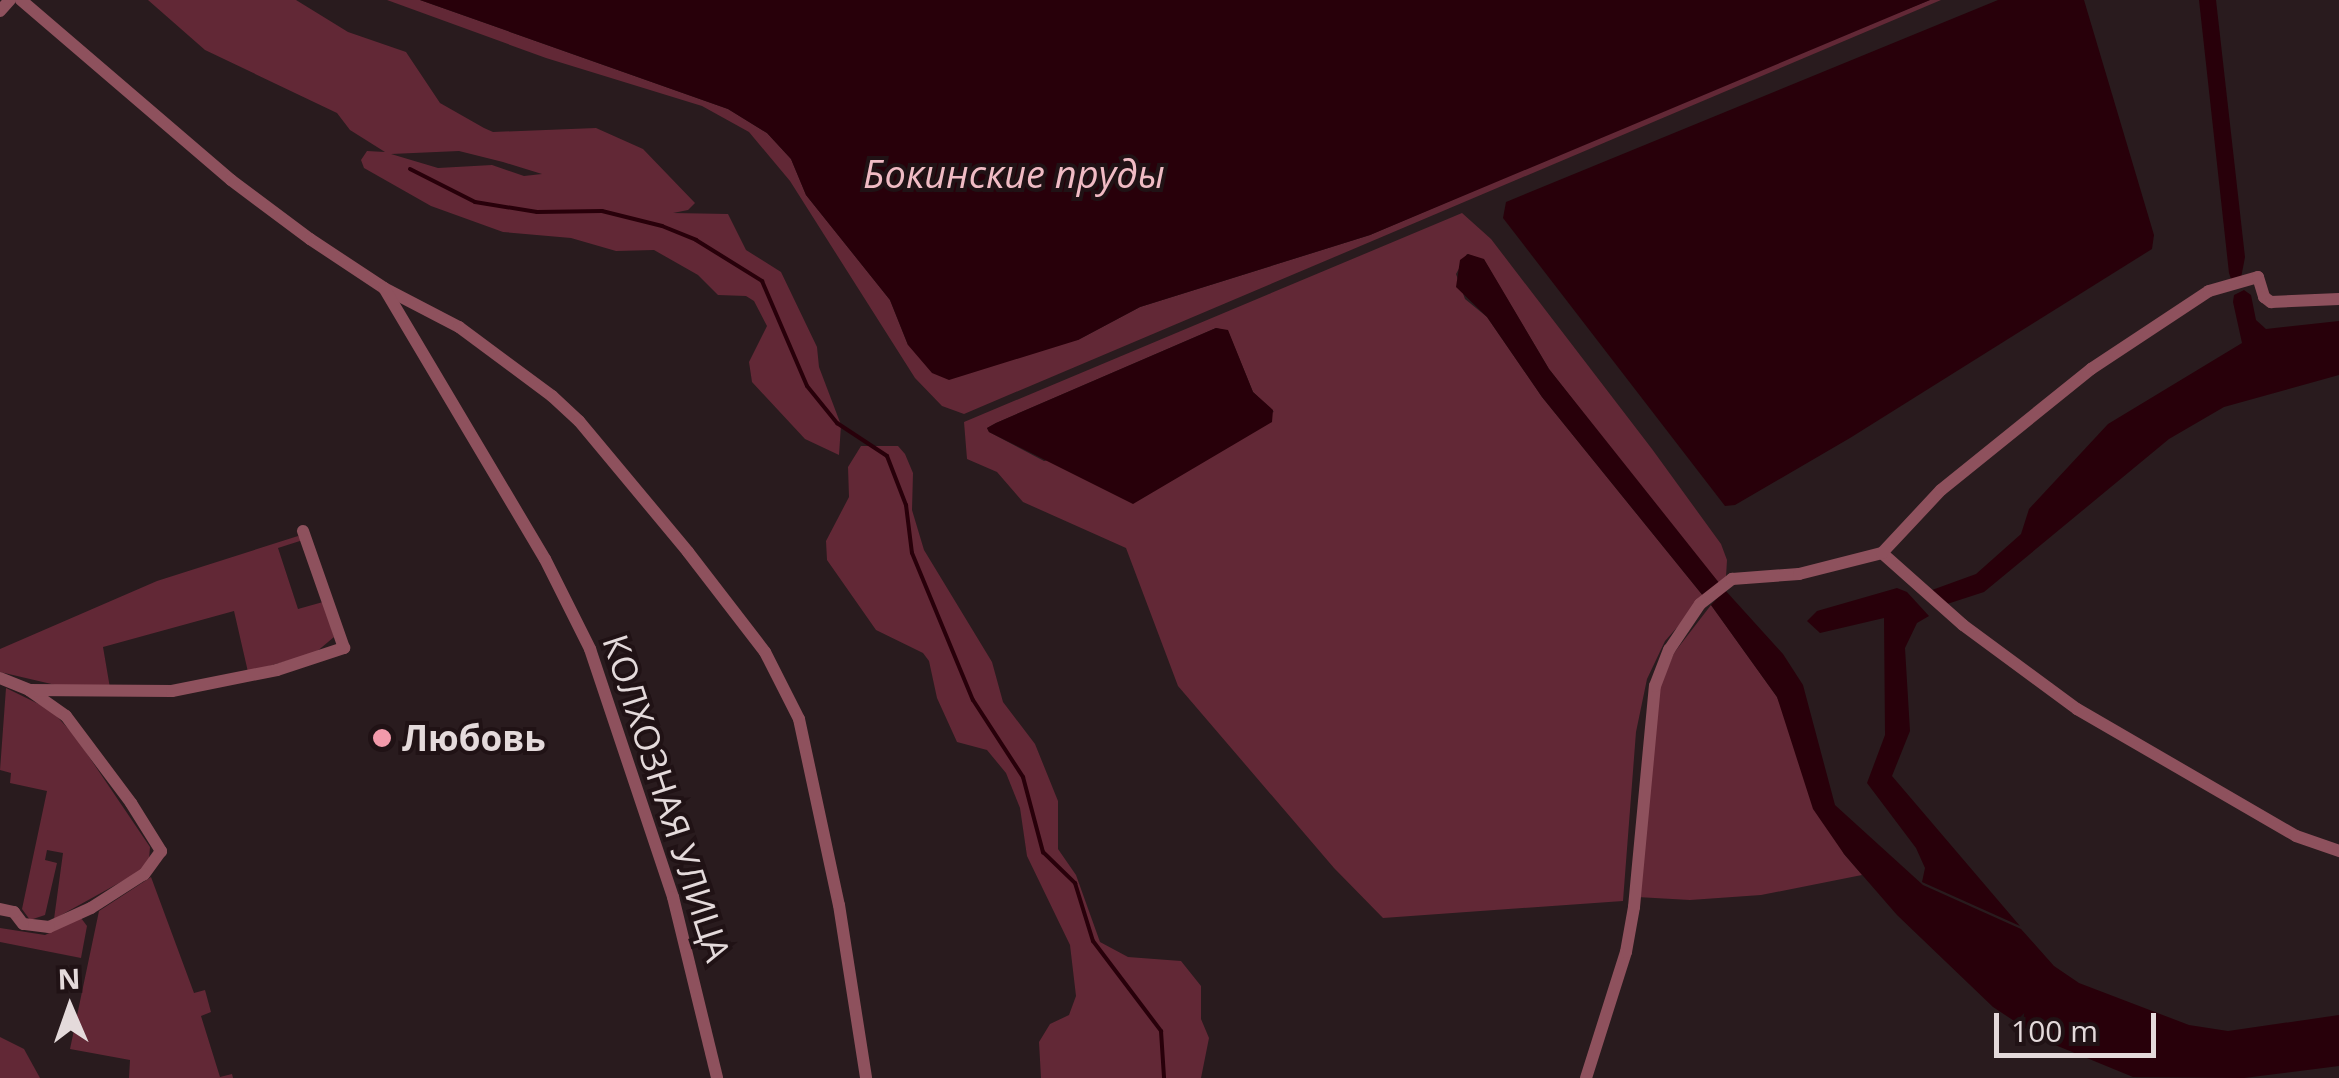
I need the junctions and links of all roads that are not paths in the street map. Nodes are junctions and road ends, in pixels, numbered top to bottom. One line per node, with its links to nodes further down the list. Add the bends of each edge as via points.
1 (10, 0): 3 (street)
2 (21, 0): 4 (street, via 231,180)
3 (0, 12)
4 (384, 288): 12 (street, КОЛХОЗНАЯ УЛИЦА, via 545,559 590,649 673,897); 13 (street, via 459,327 579,421 766,652 809,751)
5 (2339, 299): 7 (street, via 2271,302 2258,277 2208,291 2091,370 1941,490)
6 (303, 532): 9 (street, via 344,648 277,670 172,691)
7 (1882, 553): 10 (street, via 1963,625 2077,709 2296,836); 14 (street, via 1799,574 1732,579 1700,604 1669,650 1655,686 1626,952)
8 (0, 678): 9 (street)
9 (29, 690): 11 (street, via 79,730 161,851 144,874 49,928 23,924 14,912)
10 (2339, 851)
11 (0, 909)
12 (717, 1078)
13 (866, 1078)
14 (1586, 1078)

